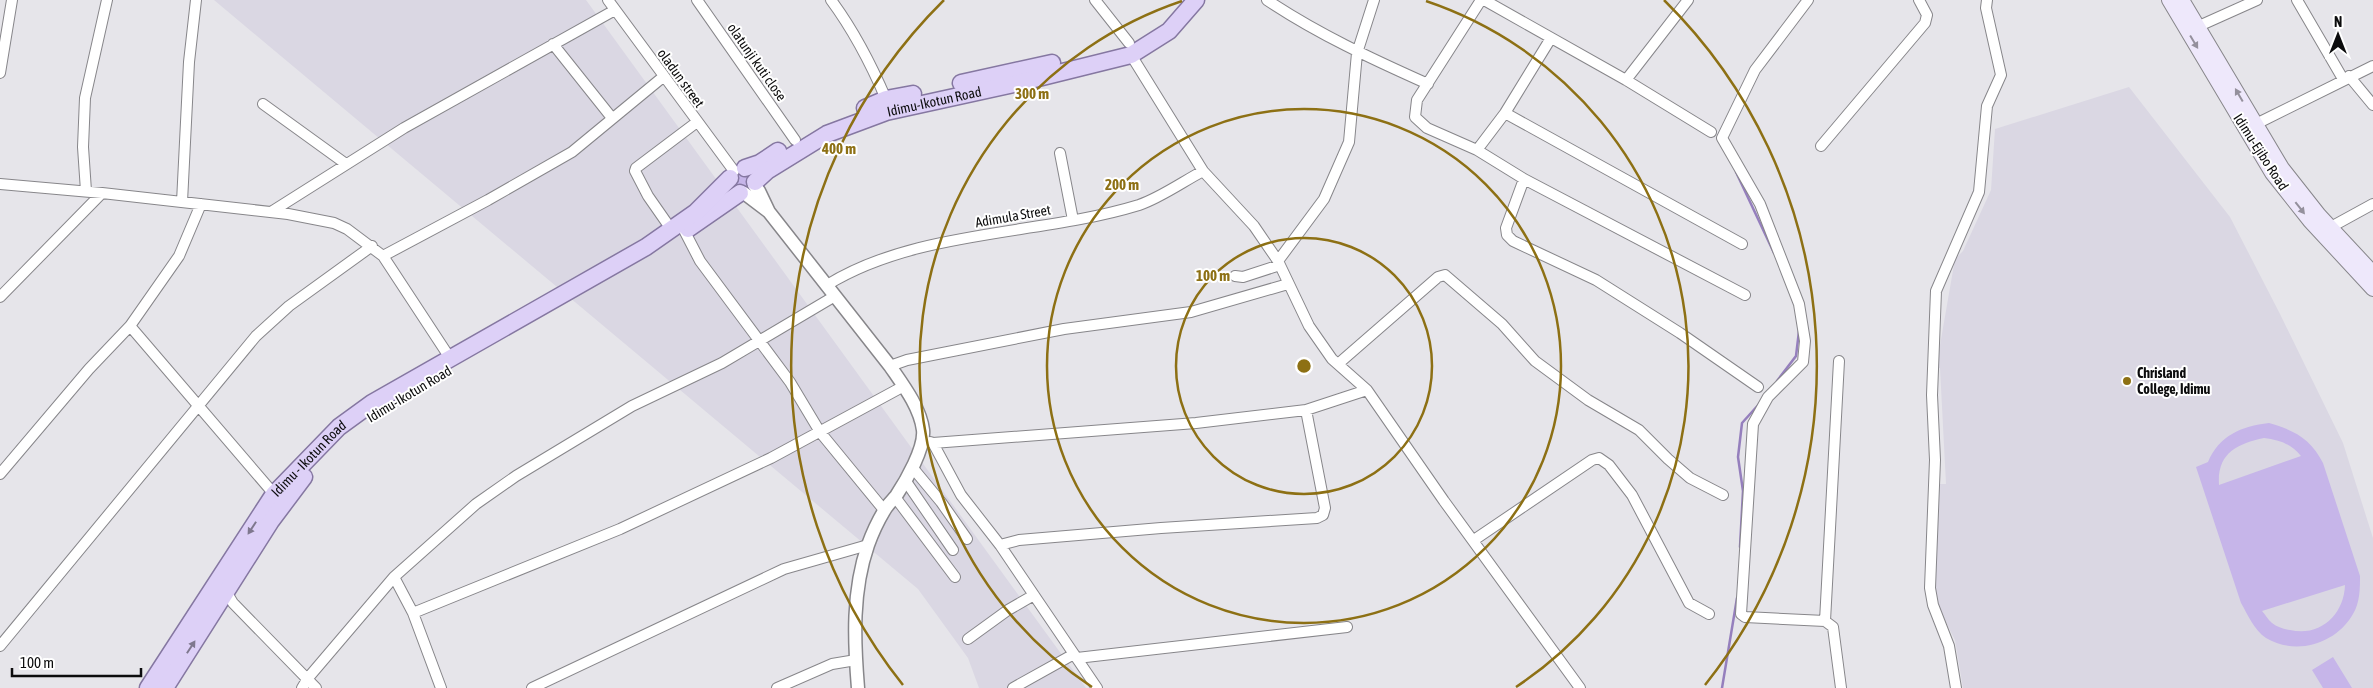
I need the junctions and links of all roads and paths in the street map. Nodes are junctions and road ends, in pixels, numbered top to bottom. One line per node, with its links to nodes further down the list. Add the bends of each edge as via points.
1 (12, 0): 28 (street)
2 (107, 0): 51 (street, via 85,98 83,147)
3 (196, 0): 53 (street, via 188,70)
4 (608, 0): 21 (street, oladun street)
5 (697, 0): 41 (street, olatunji kuti close)
6 (831, 0): 33 (street, via 870,62)
7 (1095, 0): 25 (street)
8 (1184, 0): 25 (main road, Idimu-Ikotun Road)
9 (1196, 0): 25 (main road, Idimu-Ikotun Road, via 1169,31)
10 (1267, 0): 26 (street)
11 (1374, 0): 26 (street)
12 (1482, 0): 23 (street); 32 (street)
13 (1688, 0): 31 (street)
14 (1808, 0): 103 (street, via 1755,70 1722,138 1760,204 1800,304 1805,341 1803,362 1768,397 1753,424 1742,614 1745,617)
15 (1919, 0): 42 (street, via 1927,15 1925,23)
16 (1987, 0): 122 (street, via 2001,75 1987,106 1979,192 1936,291 1930,588 1949,646)
17 (2169, 0): 68 (main road, Idimu-Ejibo Road, one-way to 68, via 2272,173 2310,221)
18 (2182, 0): 22 (main road, Idimu-Ejibo Road)
19 (2257, 0): 22 (street)
20 (2297, 0): 30 (street)
21 (615, 10): 24 (street); 29 (street, oladun street)
22 (2199, 26): 39 (main road, Idimu-Ejibo Road, one-way to 22)
23 (1551, 38): 31 (street); 36 (street)
24 (554, 44): 37 (street); 45 (street)
25 (1130, 49): 33 (main road, Idimu-Ikotun Road); 46 (street); 50 (main road, Idimu-Ikotun Road, via 1018,83 886,112 827,134 767,171)
26 (1357, 53): 32 (street); 63 (street, via 1349,142 1324,200)
27 (2373, 66): 30 (street)
28 (0, 73)
29 (663, 77): 37 (street); 38 (street, oladun street)
30 (2346, 78): 35 (street); 39 (street)
31 (1626, 80): 40 (street)
32 (1428, 84): 43 (street, via 1416,100 1414,118 1427,128)
33 (886, 100): 41 (main road, Idimu-Ikotun Road)
34 (263, 104): 45 (street)
35 (2373, 105)
36 (1505, 114): 43 (street); 60 (street)
37 (612, 118): 62 (street, via 572,152)
38 (697, 122): 47 (street, oladun street); 59 (street, via 635,171 648,196)
39 (2256, 124): 58 (main road, Idimu-Ejibo Road, via 2282,168)
40 (1711, 132)
41 (795, 140): 47 (main road, Idimu-Ikotun Road, via 760,163)
42 (1821, 146)
43 (1477, 150): 48 (street)
44 (1060, 153): 57 (street)
45 (346, 164): 56 (street)
46 (1203, 171): 57 (street, Adimula Street, via 1141,204); 63 (street, via 1254,226)
47 (736, 173): 50 (main road, via 733,189); 50 (main road, via 754,175); 59 (main road, Idimu-Ikotun Road)
48 (1524, 179): 69 (street); 79 (street, via 1506,228 1513,241 1596,280)
49 (0, 184): 51 (street)
50 (748, 188): 59 (main road, Idimu-Ikotun Road); 67 (street)
51 (86, 191): 52 (street)
52 (102, 193): 53 (street); 71 (street)
53 (182, 202): 54 (street)
54 (201, 204): 56 (street); 72 (street, via 179,256)
55 (2373, 204): 58 (street)
56 (271, 212): 61 (street, via 334,223)
57 (1073, 220): 67 (street, Adimula Street, via 946,243 881,259 850,271)
58 (2331, 227): 64 (main road, Idimu-Ejibo Road)
59 (678, 231): 73 (street); 74 (main road, Idimu - Ikotun Road); 99 (main road, Idimu-Ikotun Road, via 626,269 359,424 315,464 293,490)
60 (1742, 244)
61 (372, 246): 62 (street); 81 (street, via 272,320)
62 (383, 256): 74 (street)
63 (1279, 263): 65 (street); 66 (street)
64 (2373, 273)
65 (1236, 276)
66 (1288, 284): 76 (street, via 1309,326); 77 (street, via 1190,312 1064,329)
67 (827, 285): 70 (street)
68 (2373, 290)
69 (1745, 295)
70 (835, 296): 73 (street); 77 (street)
71 (0, 297)
72 (130, 326): 81 (street); 86 (street)
73 (759, 340): 83 (street, via 790,382); 97 (street, via 702,373 632,406 516,476 476,504)
74 (450, 358): 88 (main road, Idimu - Ikotun Road, via 348,419)
75 (1839, 361): 103 (street)
76 (1338, 364): 80 (street); 89 (street, via 1438,277 1445,275 1502,324 1535,361 1588,400 1639,430 1690,478)
77 (890, 366): 78 (street)
78 (904, 386): 83 (street); 84 (street)
79 (1758, 387)
80 (1367, 390): 82 (street); 93 (street)
81 (197, 407): 88 (street); 106 (street)
82 (1306, 410): 84 (street, via 1196,423); 95 (street, via 1325,508 1323,515 1317,518 1019,540)
83 (820, 432): 91 (street); 101 (street, via 620,530)
84 (928, 441): 85 (street); 95 (street, via 961,495)
85 (912, 467): 87 (street); 92 (street)
86 (0, 474)
87 (905, 480): 90 (street); 96 (street)
88 (274, 494): 99 (main road, Idimu - Ikotun Road, one-way to 99)
89 (1723, 495)
90 (895, 497): 91 (street); 98 (street)
91 (884, 510): 94 (street)
92 (967, 539)
93 (1474, 540): 102 (street, via 1599,458 1610,465 1632,495 1689,603); 120 (street)
94 (868, 545): 108 (street, via 855,602); 115 (street, via 784,569)
95 (1000, 545): 100 (street)
96 (953, 550)
97 (394, 577): 101 (street); 109 (street)
98 (955, 577)
99 (222, 587): 109 (street, via 233,603); 110 (main road, Idimu - Ikotun Road); 111 (main road, Idimu-Ikotun Road, one-way to 99)
100 (1034, 595): 105 (street); 107 (street)
101 (413, 613): 114 (street)
102 (1709, 614)
103 (1825, 621): 121 (street, via 1833,630)
104 (1347, 627): 107 (street)
105 (968, 639)
106 (0, 646)
107 (1075, 656): 118 (street); 119 (street)
108 (856, 660): 116 (street, via 832,664); 117 (street)
109 (308, 678): 112 (street); 113 (street)
110 (148, 688)
111 (165, 688)
112 (302, 688)
113 (316, 688)
114 (441, 688)
115 (532, 688)
116 (777, 688)
117 (858, 688)
118 (1013, 688)
119 (1097, 688)
120 (1580, 688)
121 (1841, 688)
122 (1956, 688)

